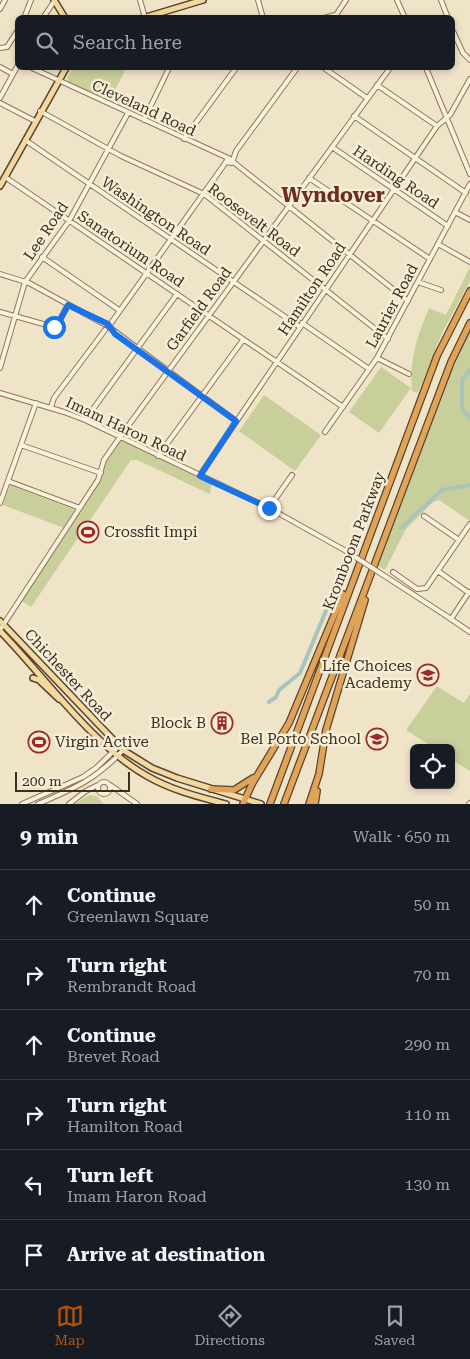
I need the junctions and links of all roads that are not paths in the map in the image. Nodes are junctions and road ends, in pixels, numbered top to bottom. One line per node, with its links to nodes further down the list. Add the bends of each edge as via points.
1 (5, 0): 10 (street)
2 (31, 0): 11 (street)
3 (54, 0): 12 (street); 13 (main road)
4 (140, 0): 14 (street)
5 (203, 0): 15 (main road)
6 (258, 0): 16 (street)
7 (346, 0): 17 (street)
8 (397, 0): 18 (street)
9 (441, 0): 19 (street)
10 (0, 8)
11 (25, 15)
12 (45, 15)
13 (63, 15)
14 (144, 15)
15 (151, 15)
16 (262, 15)
17 (337, 15)
18 (404, 15)
19 (447, 15)
20 (15, 35): 22 (street, via 7,47)
21 (455, 36): 23 (street)
22 (0, 48)
23 (470, 60)
24 (0, 67): 34 (street)
25 (16, 70): 34 (street)
26 (36, 70): 36 (street, Cleveland Road)
27 (65, 70): 36 (main road)
28 (168, 70): 45 (street)
29 (235, 70): 48 (street)
30 (296, 70): 53 (street)
31 (327, 70): 39 (street)
32 (388, 70): 37 (street, Garfield Road)
33 (427, 70): 44 (street)
34 (13, 74): 38 (street)
35 (470, 79): 44 (street, Hamilton Road)
36 (58, 81): 41 (main road); 42 (street, Cleveland Road)
37 (377, 85): 39 (street, Garfield Road); 47 (street)
38 (0, 98)
39 (367, 98): 43 (street, Garfield Road)
40 (0, 103): 46 (street)
41 (40, 112): 46 (main road); 51 (street, Roosevelt Road)
42 (128, 113): 45 (street, Cleveland Road); 51 (street, Lee Road)
43 (354, 116): 50 (street, Garfield Road); 52 (street)
44 (446, 117): 47 (street, Hamilton Road); 54 (street)
45 (144, 120): 48 (street, Cleveland Road)
46 (35, 121): 49 (main road)
47 (437, 126): 52 (street, Hamilton Road)
48 (184, 139): 53 (street, Cleveland Road)
49 (24, 140): 55 (main road); 57 (street, Washington Road)
50 (332, 146): 56 (street, Garfield Road); 60 (street, Harding Road)
51 (108, 149): 57 (street, Lee Road); 62 (street, Roosevelt Road)
52 (415, 158): 60 (street, Hamilton Road); 61 (street)
53 (229, 161): 62 (street); 63 (street, Cleveland Road)
54 (470, 174)
55 (5, 177): 59 (main road); 66 (street, Sanatorium Road)
56 (309, 178): 63 (street, Garfield Road); 67 (street)
57 (90, 184): 66 (street, Lee Road); 69 (street, Washington Road)
58 (470, 184): 61 (street, Laurier Road)
59 (0, 186)
60 (394, 189): 67 (street, Hamilton Road); 68 (street, Harding Road)
61 (466, 193): 64 (street, Laurier Road)
62 (204, 194): 69 (street); 70 (street, Roosevelt Road)
63 (288, 207): 70 (street, Garfield Road); 72 (street, Cleveland Road)
64 (455, 212): 65 (street); 68 (street, Laurier Road)
65 (470, 220)
66 (69, 221): 73 (street, Lee Road); 76 (street, Sanatorium Road)
67 (372, 221): 72 (street, Hamilton Road); 74 (street)
68 (448, 226): 71 (street, Laurier Road)
69 (171, 239): 76 (street); 79 (street, Washington Road)
70 (263, 241): 79 (street, Garfield Road); 81 (street, Roosevelt Road)
71 (438, 244): 74 (street, Laurier Road); 75 (street)
72 (349, 255): 81 (street, Hamilton Road); 85 (street, Cleveland Road)
73 (42, 257): 78 (street, Lee Road); 87 (street)
74 (430, 260): 80 (street, Laurier Road)
75 (470, 262)
76 (146, 273): 84 (street, Sanatorium Road); 87 (street)
77 (0, 274): 78 (street)
78 (25, 282): 86 (street); 89 (street, Lee Road)
79 (233, 282): 90 (street, Garfield Road); 92 (street, Washington Road)
80 (418, 282): 82 (street); 85 (street, Laurier Road)
81 (325, 290): 92 (street, Hamilton Road); 94 (street, Roosevelt Road)
82 (441, 290)
83 (470, 292): 125 (highway, Kromboom Parkway, via 437,356)
84 (177, 294): 90 (street, Sanatorium Road); 96 (street)
85 (408, 301): 94 (street, Laurier Road)
86 (68, 305): 89 (street, via 54,327); 93 (street)
87 (119, 310): 93 (street)
88 (0, 312): 89 (street)
89 (15, 316): 99 (street, Lee Road)
90 (208, 316): 95 (street, Sanatorium Road); 101 (street, Garfield Road)
91 (470, 323): 124 (highway, Kromboom Parkway)
92 (301, 325): 98 (street, Hamilton Road); 100 (street, Washington Road)
93 (106, 327): 96 (street); 106 (street)
94 (388, 338): 97 (street, Laurier Road)
95 (243, 340): 98 (street, Sanatorium Road); 104 (street)
96 (137, 349): 101 (street); 108 (street)
97 (377, 358): 100 (street, Laurier Road); 102 (street)
98 (276, 362): 107 (street, Sanatorium Road); 109 (street, Hamilton Road)
99 (0, 368)
100 (369, 369): 107 (street, Laurier Road)
101 (168, 371): 104 (street); 111 (street, Garfield Road)
102 (409, 374)
103 (0, 393): 105 (street, Imam Haron Road)
104 (202, 397): 109 (street); 113 (street)
105 (36, 403): 106 (street, Imam Haron Road); 112 (street)
106 (51, 407): 108 (street, Imam Haron Road)
107 (343, 407): 110 (street, Laurier Road)
108 (85, 420): 111 (street, Imam Haron Road)
109 (236, 421): 116 (street, Hamilton Road)
110 (325, 432)
111 (120, 437): 113 (street, Imam Haron Road); 114 (street, Garfield Road, via 104,460)
112 (21, 445): 114 (street); 117 (street)
113 (158, 456): 116 (street, Imam Haron Road)
114 (101, 473): 119 (street, Garfield Road)
115 (292, 475): 120 (street)
116 (200, 476): 120 (street, Imam Haron Road)
117 (8, 481): 118 (street); 119 (street)
118 (0, 503)
119 (80, 508): 130 (street, Garfield Road)
120 (269, 508): 129 (street, Imam Haron Road, bridge, via 346,551)
121 (424, 516): 123 (street)
122 (470, 524): 123 (street)
123 (460, 540): 126 (street)
124 (380, 552): 139 (highway, via 330,712); 155 (highway, Kromboom Parkway)
125 (356, 568): 138 (highway, via 292,716); 154 (highway, Kromboom Parkway)
126 (438, 571): 127 (street, via 421,590); 128 (street)
127 (392, 572)
128 (469, 592): 129 (street)
129 (451, 619): 132 (street, Imam Haron Road)
130 (2, 622): 131 (street, Garfield Road); 135 (main road, Chichester Road)
131 (0, 631): 134 (main road, Chichester Road)
132 (470, 632)
133 (33, 678): 134 (main road)
134 (66, 702): 136 (main road, Chichester Road)
135 (121, 748): 136 (street); 137 (street); 142 (main road, Chichester Road, via 162,772)
136 (112, 752): 137 (main road, Chichester Road); 148 (street, via 83,777)
137 (117, 756): 149 (street, via 87,782); 152 (main road, Chichester Road, via 147,777 169,787)
138 (259, 772): 142 (highway, via 240,788); 147 (highway)
139 (319, 774): 156 (highway); 157 (highway)
140 (98, 785): 141 (street, via 102,782); 143 (street); 145 (street)
141 (109, 785): 144 (street); 146 (street)
142 (211, 789): 147 (main road, Chichester Road)
143 (99, 792): 144 (street); 145 (street)
144 (109, 792): 146 (street)
145 (84, 793): 150 (street)
146 (124, 795): 151 (street)
147 (244, 802): 153 (main road, Chichester Road)
148 (22, 804)
149 (38, 804)
150 (69, 804)
151 (138, 804)
152 (226, 804)
153 (261, 804)
154 (270, 804)
155 (284, 804)
156 (309, 804)
157 (315, 804)

